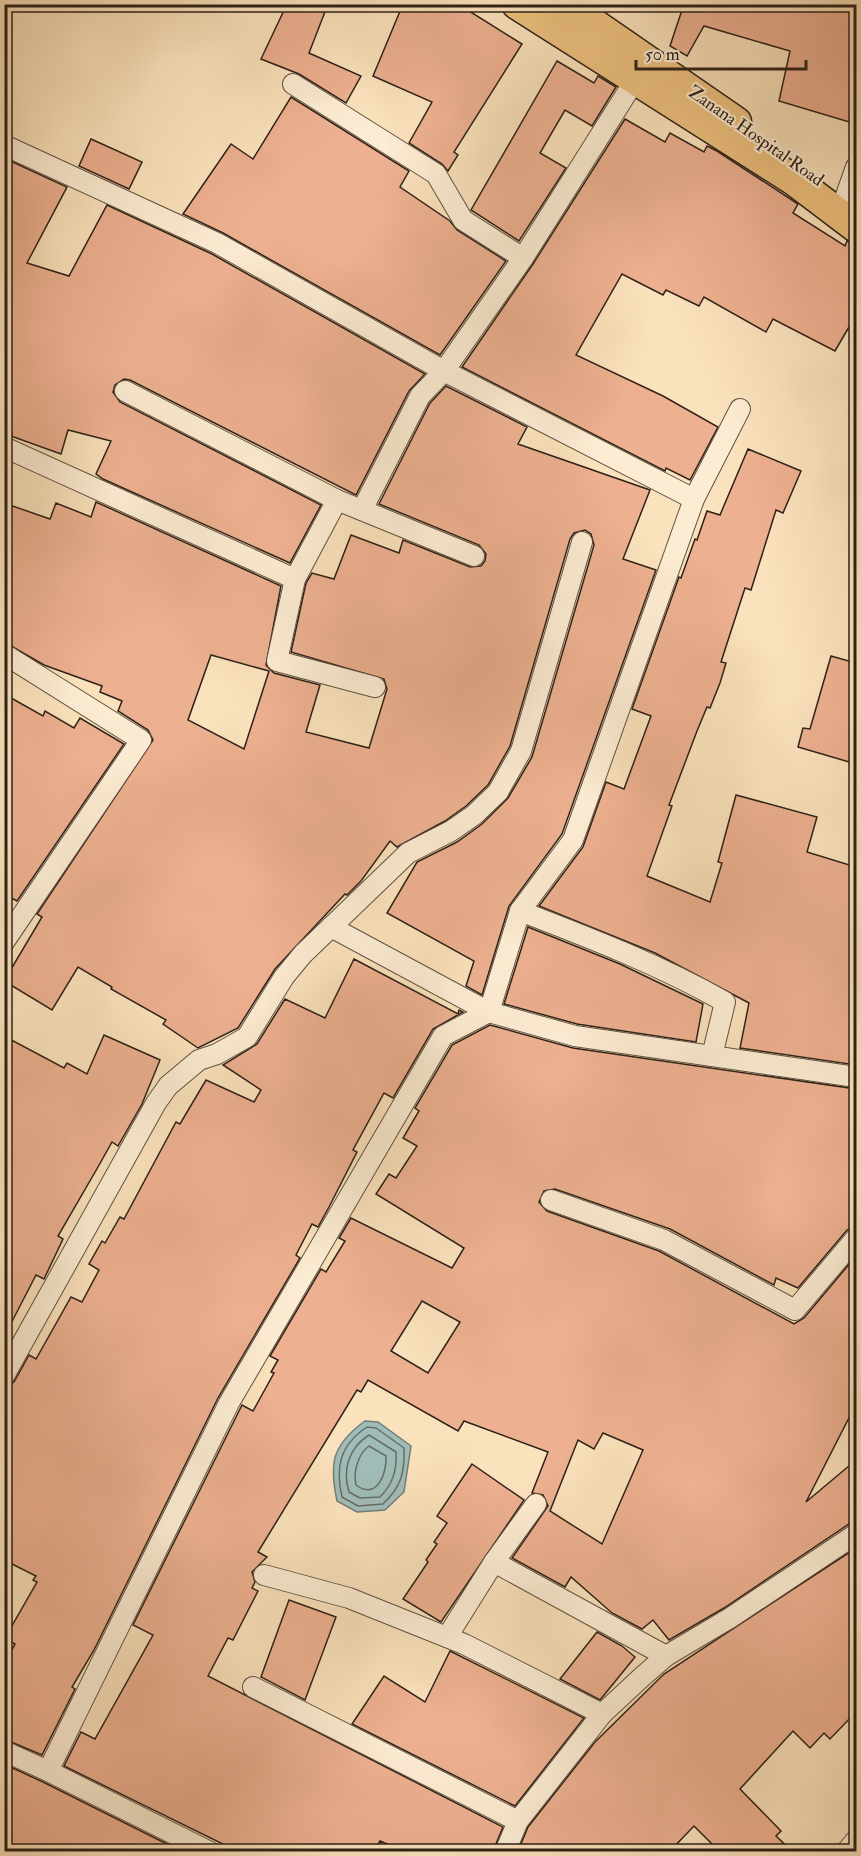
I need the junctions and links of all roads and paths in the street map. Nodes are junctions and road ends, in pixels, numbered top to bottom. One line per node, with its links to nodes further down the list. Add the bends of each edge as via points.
1 (517, 4): 3 (main road)
2 (565, 4): 7 (main road, Zanana Hospital Road)
3 (635, 80): 8 (main road, via 794,180); 9 (street)
4 (293, 84): 9 (street, via 436,174 464,220)
5 (4, 145): 10 (street, via 217,243)
6 (856, 167): 7 (street)
7 (851, 203)
8 (856, 227)
9 (523, 258): 10 (street)
10 (444, 371): 14 (street); 16 (street, via 420,396)
11 (125, 391): 15 (street)
12 (740, 409): 14 (street)
13 (4, 447): 19 (street)
14 (694, 499): 22 (street, via 573,840)
15 (337, 500): 16 (street); 19 (street)
16 (362, 510): 18 (street)
17 (582, 542): 24 (street, via 521,751 498,792 451,831 408,853)
18 (474, 556)
19 (295, 579): 21 (street, via 277,661)
20 (4, 654): 23 (street, via 141,740)
21 (375, 687)
22 (520, 911): 26 (street); 27 (street, via 656,964 725,1002)
23 (10, 922): 25 (street)
24 (331, 927): 26 (street); 31 (street, via 284,977 247,1037 199,1060 168,1086)
25 (4, 942)
26 (489, 1012): 27 (street, via 575,1036); 41 (street, via 443,1036 308,1264 230,1403)
27 (712, 1056): 28 (street)
28 (856, 1077)
29 (551, 1200): 30 (street, via 664,1240 795,1310)
30 (856, 1238)
31 (4, 1376)
32 (536, 1504): 34 (street)
33 (856, 1534): 37 (street)
34 (494, 1562): 36 (street); 37 (street)
35 (264, 1575): 36 (street, via 349,1598)
36 (447, 1637): 39 (street)
37 (666, 1656): 39 (street)
38 (253, 1687): 42 (street)
39 (602, 1713): 42 (street)
40 (4, 1751): 41 (street)
41 (48, 1771): 44 (street)
42 (518, 1821): 45 (street)
43 (856, 1840): 46 (street)
44 (210, 1851)
45 (505, 1851)
46 (846, 1851)

